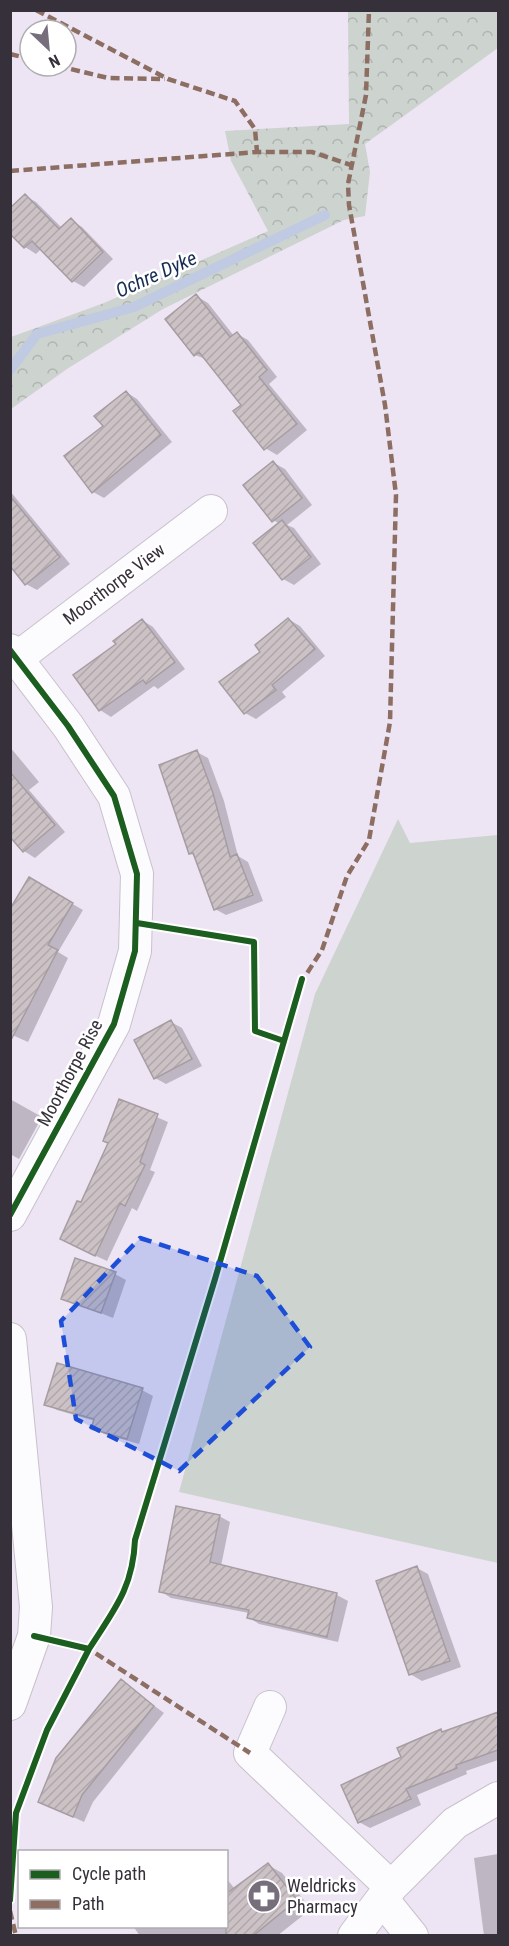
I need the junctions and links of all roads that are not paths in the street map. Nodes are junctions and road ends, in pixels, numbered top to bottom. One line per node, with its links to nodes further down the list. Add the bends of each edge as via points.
1 (211, 511): 2 (street, Moorthorpe View)
2 (14, 654): 3 (street, Moorthorpe Rise, via 114,796 137,874 137,914 135,951 114,1024)
3 (10, 1215)
4 (10, 1339): 5 (street)
5 (17, 1478): 6 (street, via 36,1607 34,1636)
6 (10, 1704)
7 (270, 1707): 9 (street, via 250,1753)
8 (498, 1798): 9 (street, via 455,1823)
9 (387, 1894): 10 (street); 11 (street)
10 (354, 1935)
11 (412, 1935)

